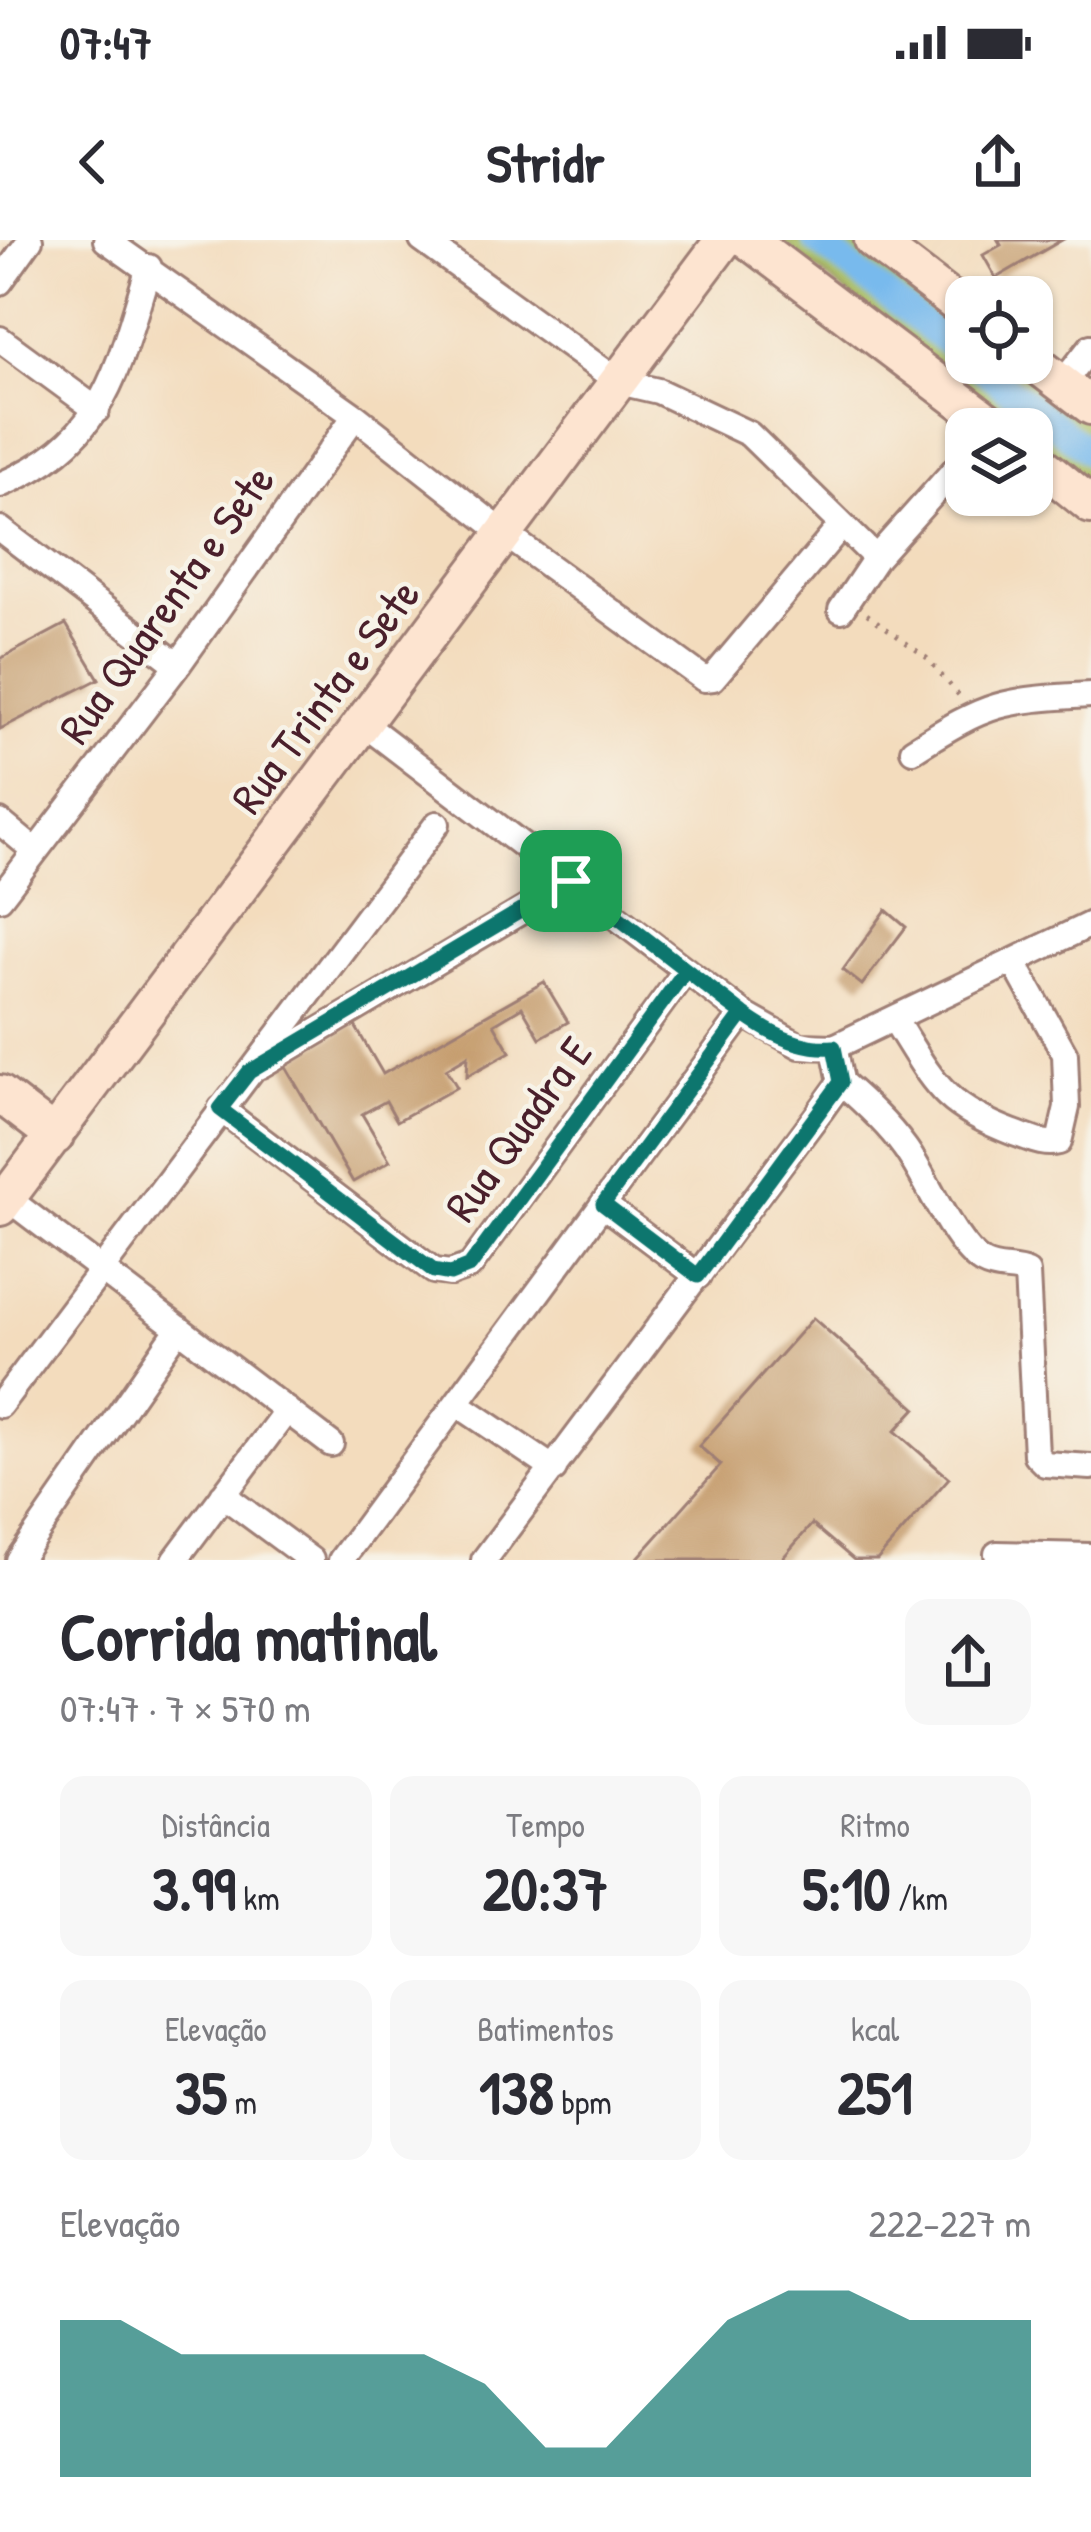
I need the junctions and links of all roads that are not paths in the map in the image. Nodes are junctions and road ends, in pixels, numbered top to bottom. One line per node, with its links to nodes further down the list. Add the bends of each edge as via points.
1 (30, 240): 8 (street)
2 (106, 240): 7 (street)
3 (422, 240): 13 (street)
4 (724, 240): 13 (street, Rua Trinta e Sete)
5 (748, 240): 15 (street)
6 (880, 242): 9 (street)
7 (149, 267): 16 (street, via 118,371); 17 (street)
8 (0, 282)
9 (945, 294)
10 (0, 339): 16 (street)
11 (1091, 347): 14 (street)
12 (1053, 377): 14 (street)
13 (619, 382): 22 (street, via 749,434); 24 (street, Rua Trinta e Sete)
14 (1077, 395)
15 (967, 408)
16 (97, 410): 20 (street, via 40,469)
17 (355, 416): 24 (street); 27 (street, Rua Quarenta e Sete)
18 (1053, 474): 21 (street)
19 (945, 482): 25 (street)
20 (0, 485)
21 (1091, 505)
22 (841, 526): 24 (street, via 708,680); 25 (street)
23 (0, 529): 27 (street)
24 (505, 534): 29 (street, Rua Trinta e Sete)
25 (876, 558): 26 (street)
26 (844, 605)
27 (178, 665): 33 (street, Rua Quarenta e Sete)
28 (1091, 695): 30 (street, via 1033,697 976,712)
29 (364, 724): 34 (street); 46 (street, Rua Trinta e Sete)
30 (913, 750)
31 (0, 822): 33 (street)
32 (437, 824): 42 (street)
33 (35, 851): 35 (street, Rua Quarenta e Sete)
34 (571, 881): 38 (street); 42 (street)
35 (0, 898)
36 (1091, 924): 37 (street)
37 (1014, 963): 40 (street); 40 (street, via 1065,1054 1059,1142 1039,1142 949,1101)
38 (686, 970): 39 (street); 45 (street, Rua Quadra E, via 461,1271 434,1271)
39 (743, 1014): 41 (street, via 800,1046); 48 (street)
40 (894, 1019): 41 (street)
41 (834, 1047): 43 (street)
42 (249, 1072): 45 (street)
43 (841, 1082): 50 (street); 56 (street, via 907,1150 976,1257 1024,1270 1036,1455 1045,1465)
44 (0, 1094): 46 (street)
45 (220, 1109): 49 (street)
46 (55, 1136): 47 (street, Rua Trinta e Sete)
47 (3, 1202): 49 (street)
48 (603, 1204): 50 (street); 53 (street)
49 (100, 1268): 51 (street); 52 (street)
50 (698, 1276): 57 (street)
51 (179, 1328): 54 (street); 61 (street)
52 (0, 1405)
53 (459, 1405): 57 (street); 64 (street)
54 (287, 1410): 55 (street); 58 (street)
55 (331, 1444)
56 (1091, 1466)
57 (554, 1468): 65 (street)
58 (224, 1495): 62 (street); 63 (street)
59 (997, 1554): 60 (street)
60 (1091, 1556)
61 (18, 1560)
62 (175, 1560)
63 (311, 1560)
64 (341, 1560)
65 (484, 1560)

